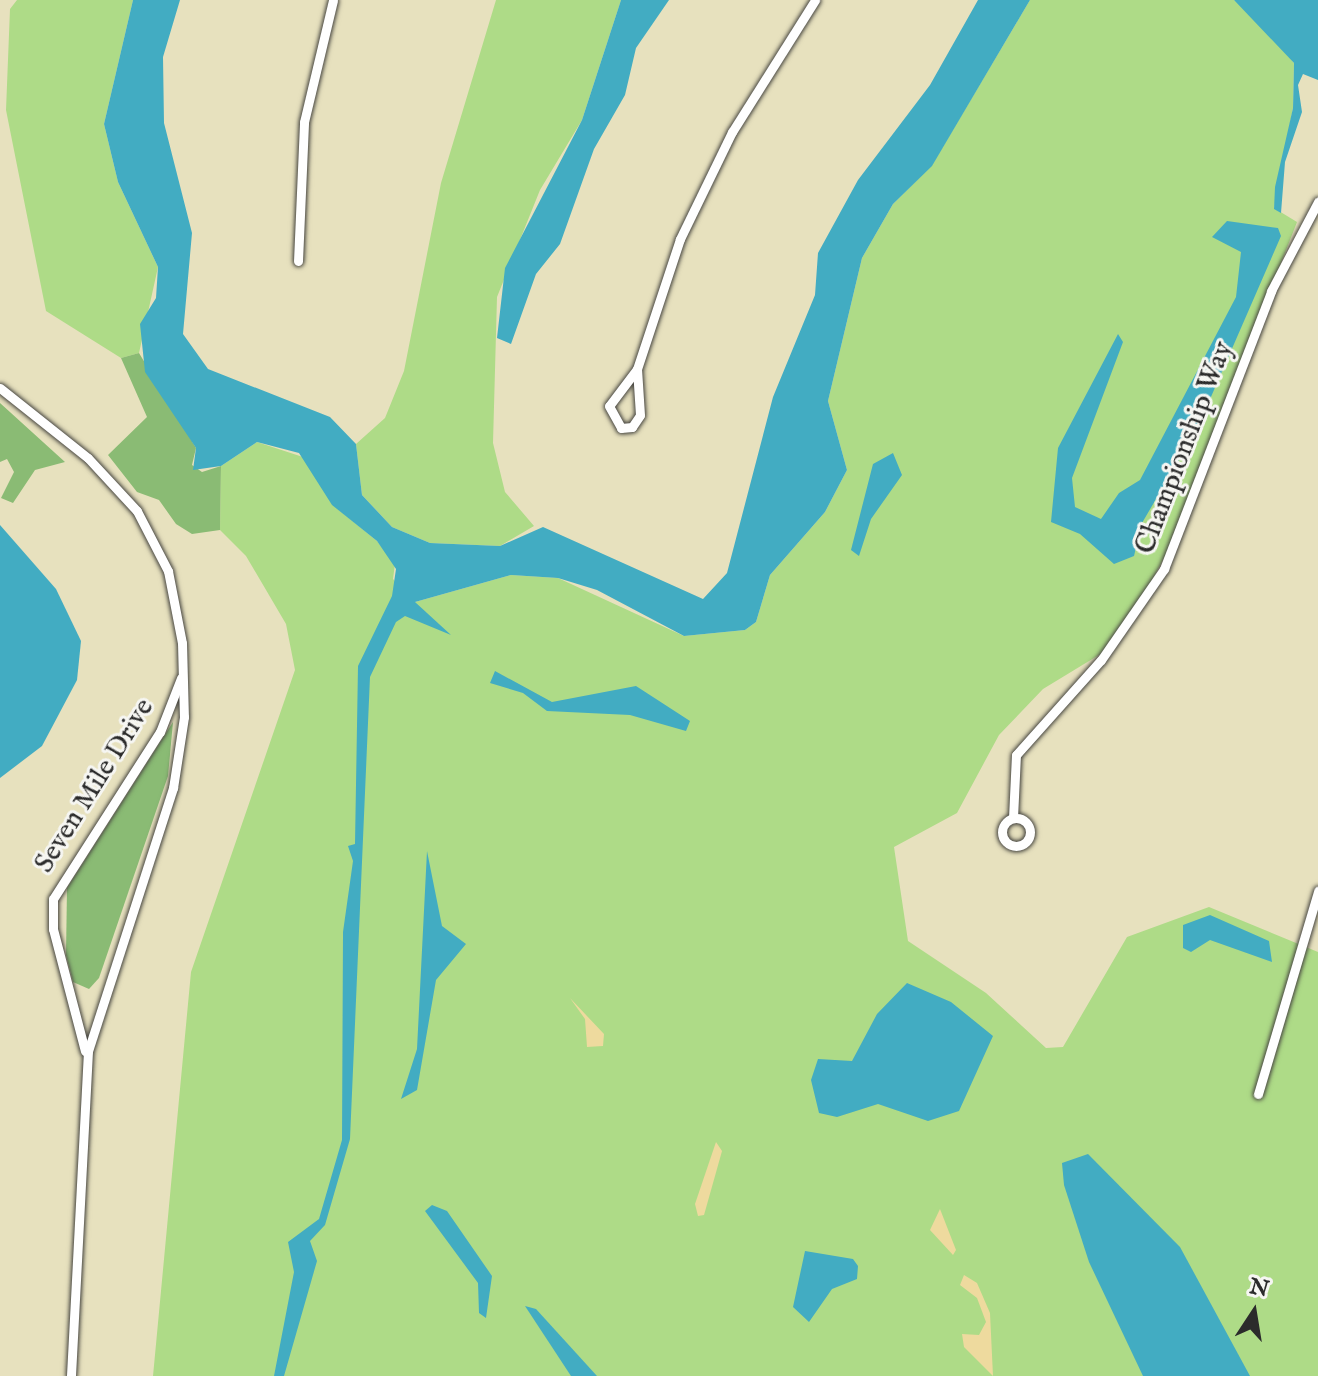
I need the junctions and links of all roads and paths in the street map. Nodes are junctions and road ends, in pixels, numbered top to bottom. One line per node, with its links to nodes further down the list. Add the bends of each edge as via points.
1 (333, 0): 4 (street, via 306,109)
2 (815, 0): 5 (street, via 705,184)
3 (1318, 202): 8 (street, Championship Way, via 1265,305 1164,569 1101,660 1016,755)
4 (298, 261)
5 (637, 369): 5 (street, via 640,415 632,427 621,428 609,406)
6 (0, 388): 7 (street, Seven Mile Drive, via 96,464 137,511 171,583)
7 (183, 667): 10 (street, Seven Mile Drive, via 173,788 96,1015); 10 (street, Seven Mile Drive, via 160,732 53,899 53,929)
8 (1013, 818)
9 (1318, 891): 11 (street)
10 (86, 1069): 12 (street, Seven Mile Drive)
11 (1258, 1094)
12 (71, 1376)

